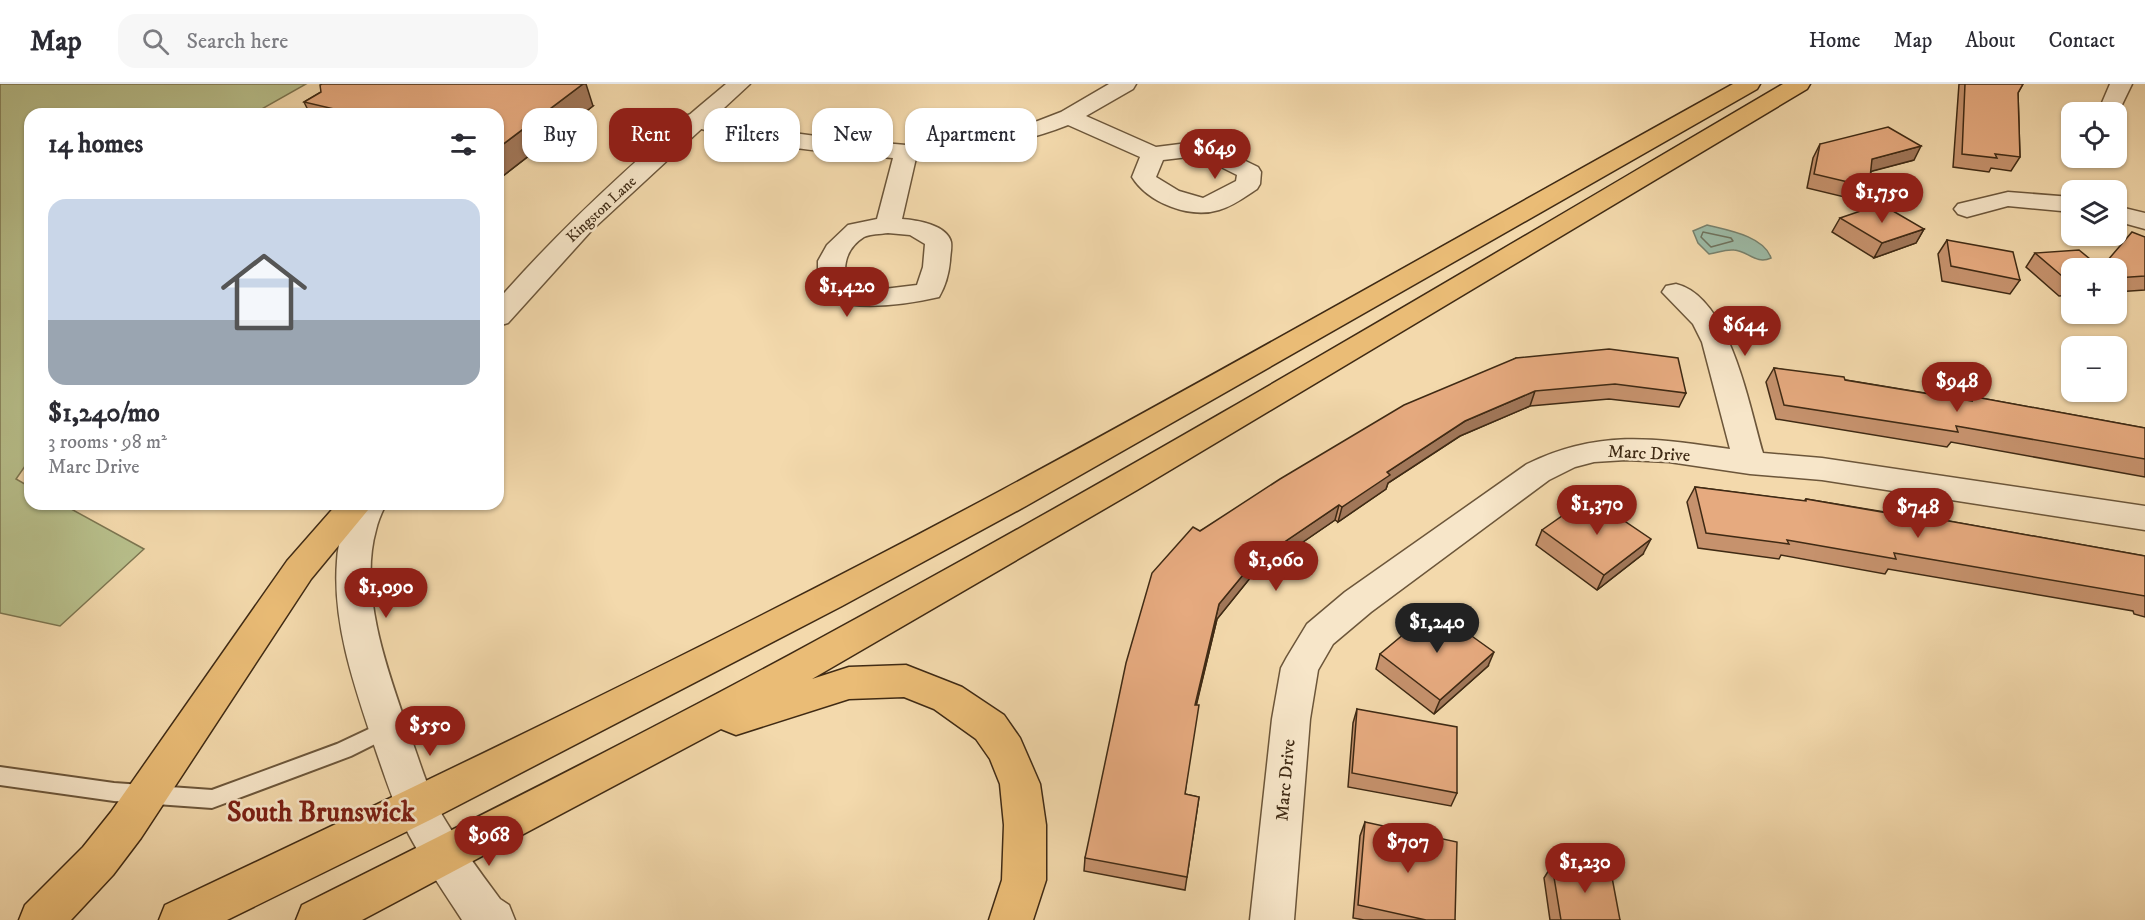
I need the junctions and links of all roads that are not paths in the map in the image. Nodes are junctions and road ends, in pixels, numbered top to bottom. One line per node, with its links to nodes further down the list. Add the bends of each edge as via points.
1 (739, 84): 8 (street, Kingston Lane)
2 (1125, 84): 7 (street)
3 (1749, 84): 28 (main road, via 1014,498)
4 (1799, 84): 25 (main road, via 1098,498)
5 (2121, 84): 6 (street)
6 (2113, 102)
7 (1069, 117): 9 (street); 11 (street)
8 (696, 120): 10 (street, via 730,130); 19 (street, Kingston Lane, via 579,228)
9 (1037, 129)
10 (905, 152)
11 (1153, 154)
12 (905, 156): 17 (street)
13 (2061, 204): 14 (street, via 2008,199)
14 (1966, 209)
15 (2127, 216): 16 (street)
16 (2145, 221)
17 (888, 225)
18 (1676, 292): 20 (street, via 1705,320 1716,342)
19 (504, 310)
20 (1750, 463): 23 (street, Marc Drive, via 1822,469); 35 (street, Marc Drive, via 1626,449 1594,451 1564,459 1538,472 1358,602 1320,634 1300,668 1290,719)
21 (351, 510): 27 (main road, via 299,570)
22 (367, 510): 24 (street, via 353,553 353,578 365,659)
23 (2145, 518)
24 (388, 728): 27 (lane, via 344,750 212,799); 28 (street)
25 (650, 749): 29 (main road); 34 (main road, via 849,683 906,681 948,698 990,727 1006,750 1020,784 1025,825 1024,880)
26 (0, 776): 27 (lane, via 69,788)
27 (147, 794): 30 (main road, via 98,861)
28 (417, 806): 29 (street); 31 (main road)
29 (443, 856): 32 (main road); 33 (street, via 484,914)
30 (41, 920)
31 (181, 920)
32 (318, 920)
33 (494, 920)
34 (1011, 920)
35 (1272, 920)

